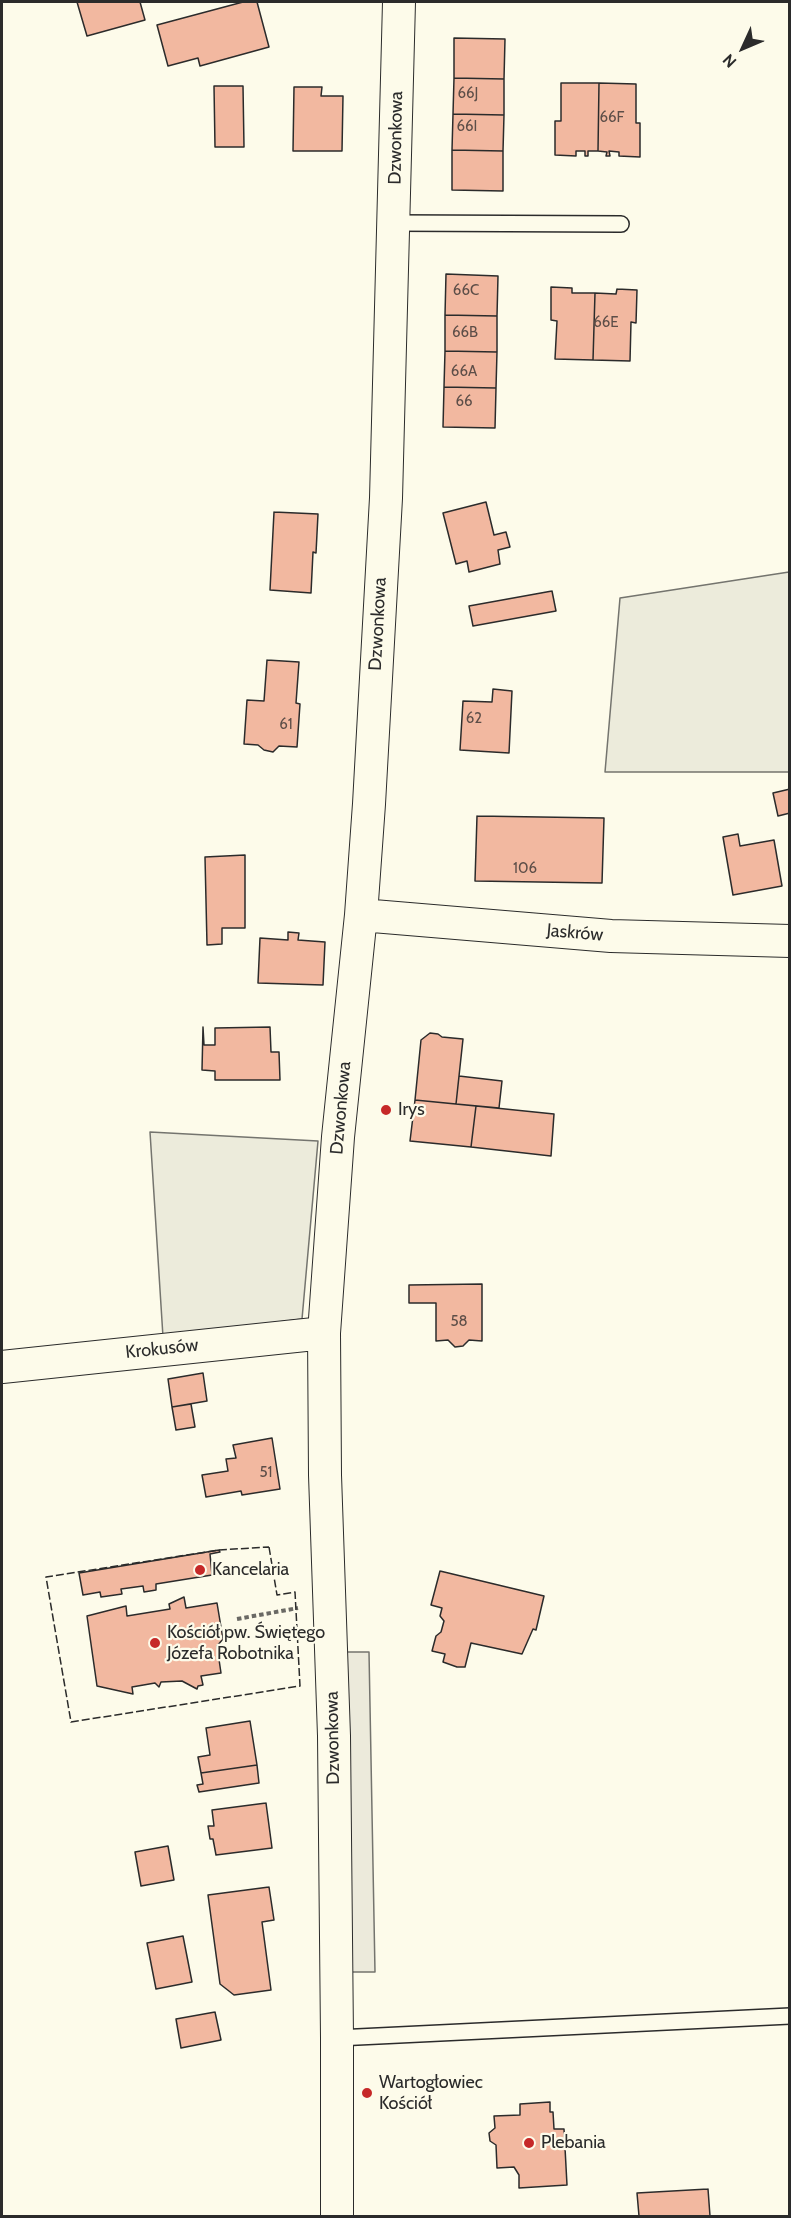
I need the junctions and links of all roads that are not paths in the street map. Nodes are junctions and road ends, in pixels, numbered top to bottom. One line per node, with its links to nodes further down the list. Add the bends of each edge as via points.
1 (399, 2): 2 (street, Dzwonkowa)
2 (393, 223): 3 (lane); 4 (street, Dzwonkowa, via 386,498)
3 (621, 224)
4 (361, 915): 5 (street, Jaskrów, via 610,936); 6 (street, Dzwonkowa, via 338,1137)
5 (789, 940)
6 (324, 1333): 7 (street, Krokusów); 9 (street, Dzwonkowa)
7 (2, 1367)
8 (789, 2016): 9 (lane)
9 (337, 2038): 10 (street, Dzwonkowa)
10 (337, 2217)

